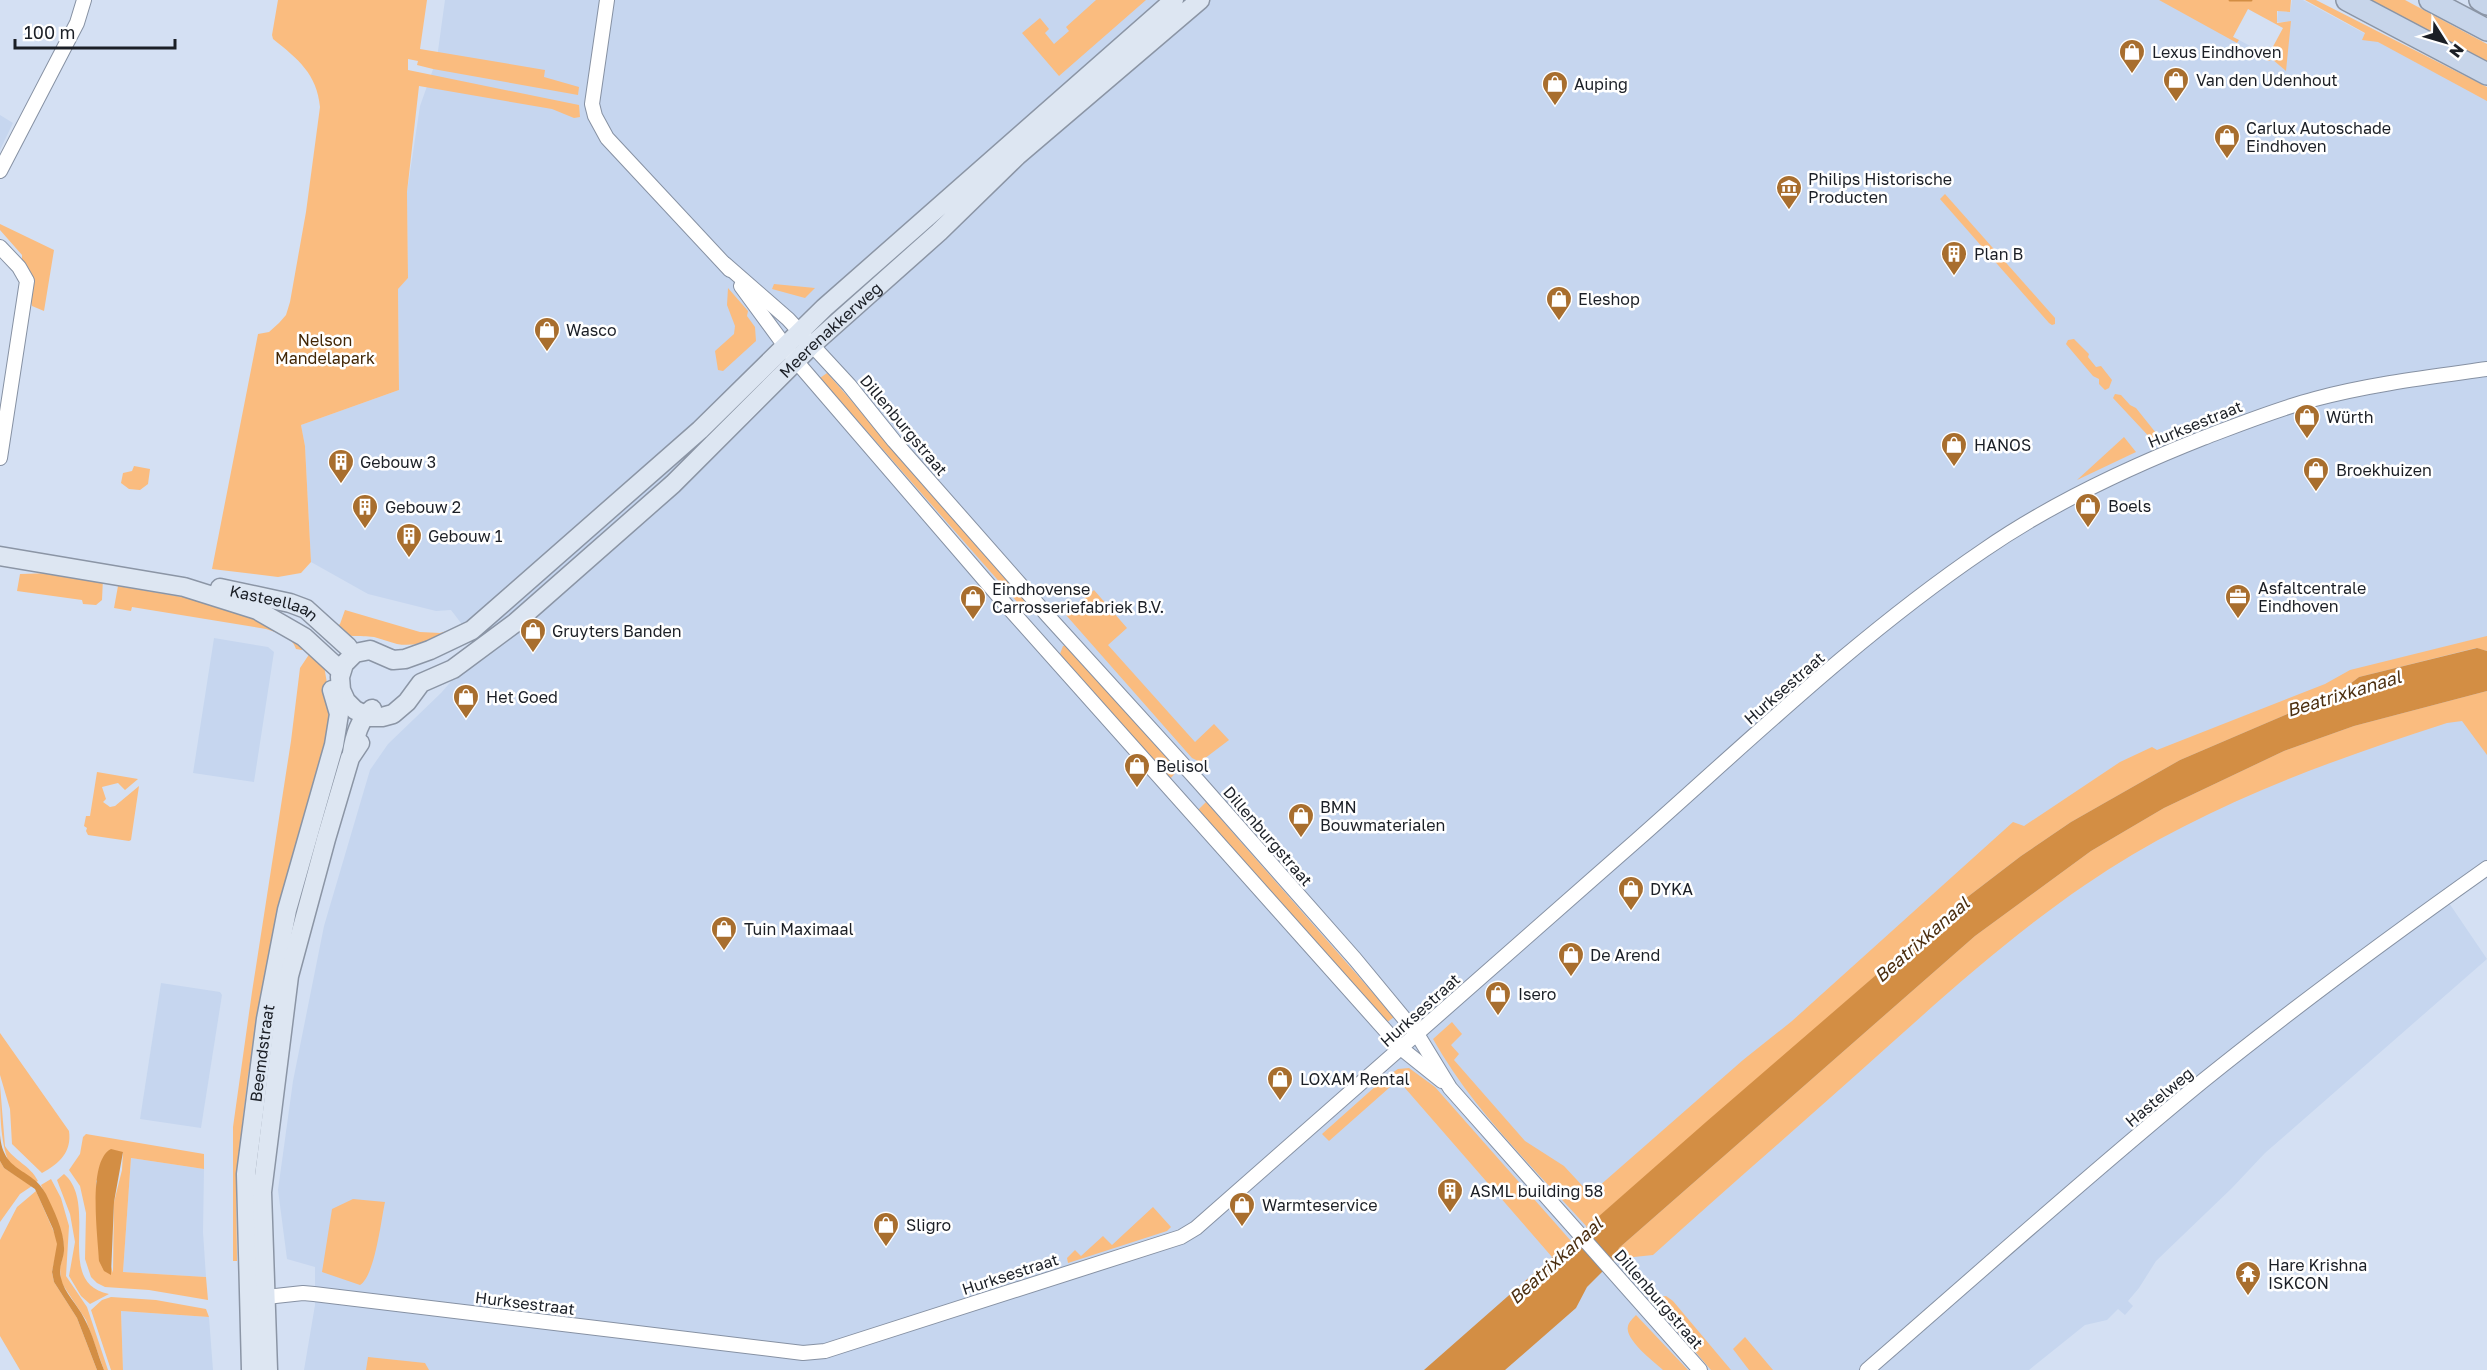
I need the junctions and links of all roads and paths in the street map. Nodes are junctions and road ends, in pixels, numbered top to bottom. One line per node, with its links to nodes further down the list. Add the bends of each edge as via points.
1 (84, 0): 11 (street, via 77,23)
2 (607, 0): 13 (street, Dillenburgstraat, via 592,104 595,116 608,138)
3 (1174, 0): 14 (main road, Meerenakkerweg)
4 (1200, 0): 16 (main road, Meerenakkerweg, via 1017,156 939,232)
5 (2347, 0): 10 (highway)
6 (2430, 0): 9 (highway)
7 (2480, 0): 8 (highway)
8 (2487, 4)
9 (2487, 30)
10 (2487, 74)
11 (0, 171)
12 (0, 247): 19 (street, via 27,281)
13 (725, 264): 14 (street, Dillenburgstraat); 15 (street, Dillenburgstraat)
14 (799, 331): 15 (main road, Meerenakkerweg); 16 (street, Dillenburgstraat)
15 (784, 345): 17 (street, Dillenburgstraat); 27 (main road, Meerenakkerweg, via 700,430 481,622 430,650)
16 (812, 345): 17 (main road, Meerenakkerweg); 24 (street, Dillenburgstraat)
17 (796, 361): 25 (street, Dillenburgstraat); 29 (main road, Meerenakkerweg, via 659,497 515,623 446,673)
18 (2487, 369): 32 (street, Hurksestraat, via 2342,393 2258,417 2153,458 2067,499 1986,548 1846,656)
19 (0, 458)
20 (0, 556): 22 (main road, Kasteellaan)
21 (0, 567): 22 (main road, Kasteellaan)
22 (63, 567): 23 (main road, Kasteellaan)
23 (184, 587): 26 (main road, Kasteellaan, via 213,587 290,603 306,609); 28 (main road, Kasteellaan, via 257,610 304,638)
24 (1048, 616): 25 (street); 32 (street, Dillenburgstraat, via 1355,959)
25 (1031, 631): 33 (street, Dillenburgstraat)
26 (348, 647): 27 (main road, via 380,643); 28 (main road)
27 (398, 655): 28 (main road, via 393,660 364,650); 29 (main road)
28 (337, 667): 30 (main road, via 331,687)
29 (409, 687): 30 (main road, via 393,704)
30 (357, 711): 35 (main road, Beemdstraat, via 352,753 289,976 262,1192); 35 (main road, Beemdstraat, via 339,714 334,745 287,910 266,1019 246,1174)
31 (2487, 868): 39 (street, Hastelweg, via 2279,1020 2203,1081)
32 (1416, 1034): 33 (street, Hurksestraat); 34 (street, Dillenburgstraat)
33 (1402, 1049): 34 (street, Dillenburgstraat); 35 (street, Hurksestraat, via 1181,1237 825,1351 792,1352 315,1294)
34 (1450, 1088): 38 (street, Dillenburgstraat)
35 (257, 1298): 36 (main road, Beemdstraat); 37 (main road, Beemdstraat)
36 (251, 1370)
37 (268, 1370)
38 (1700, 1370)
39 (1867, 1370)

